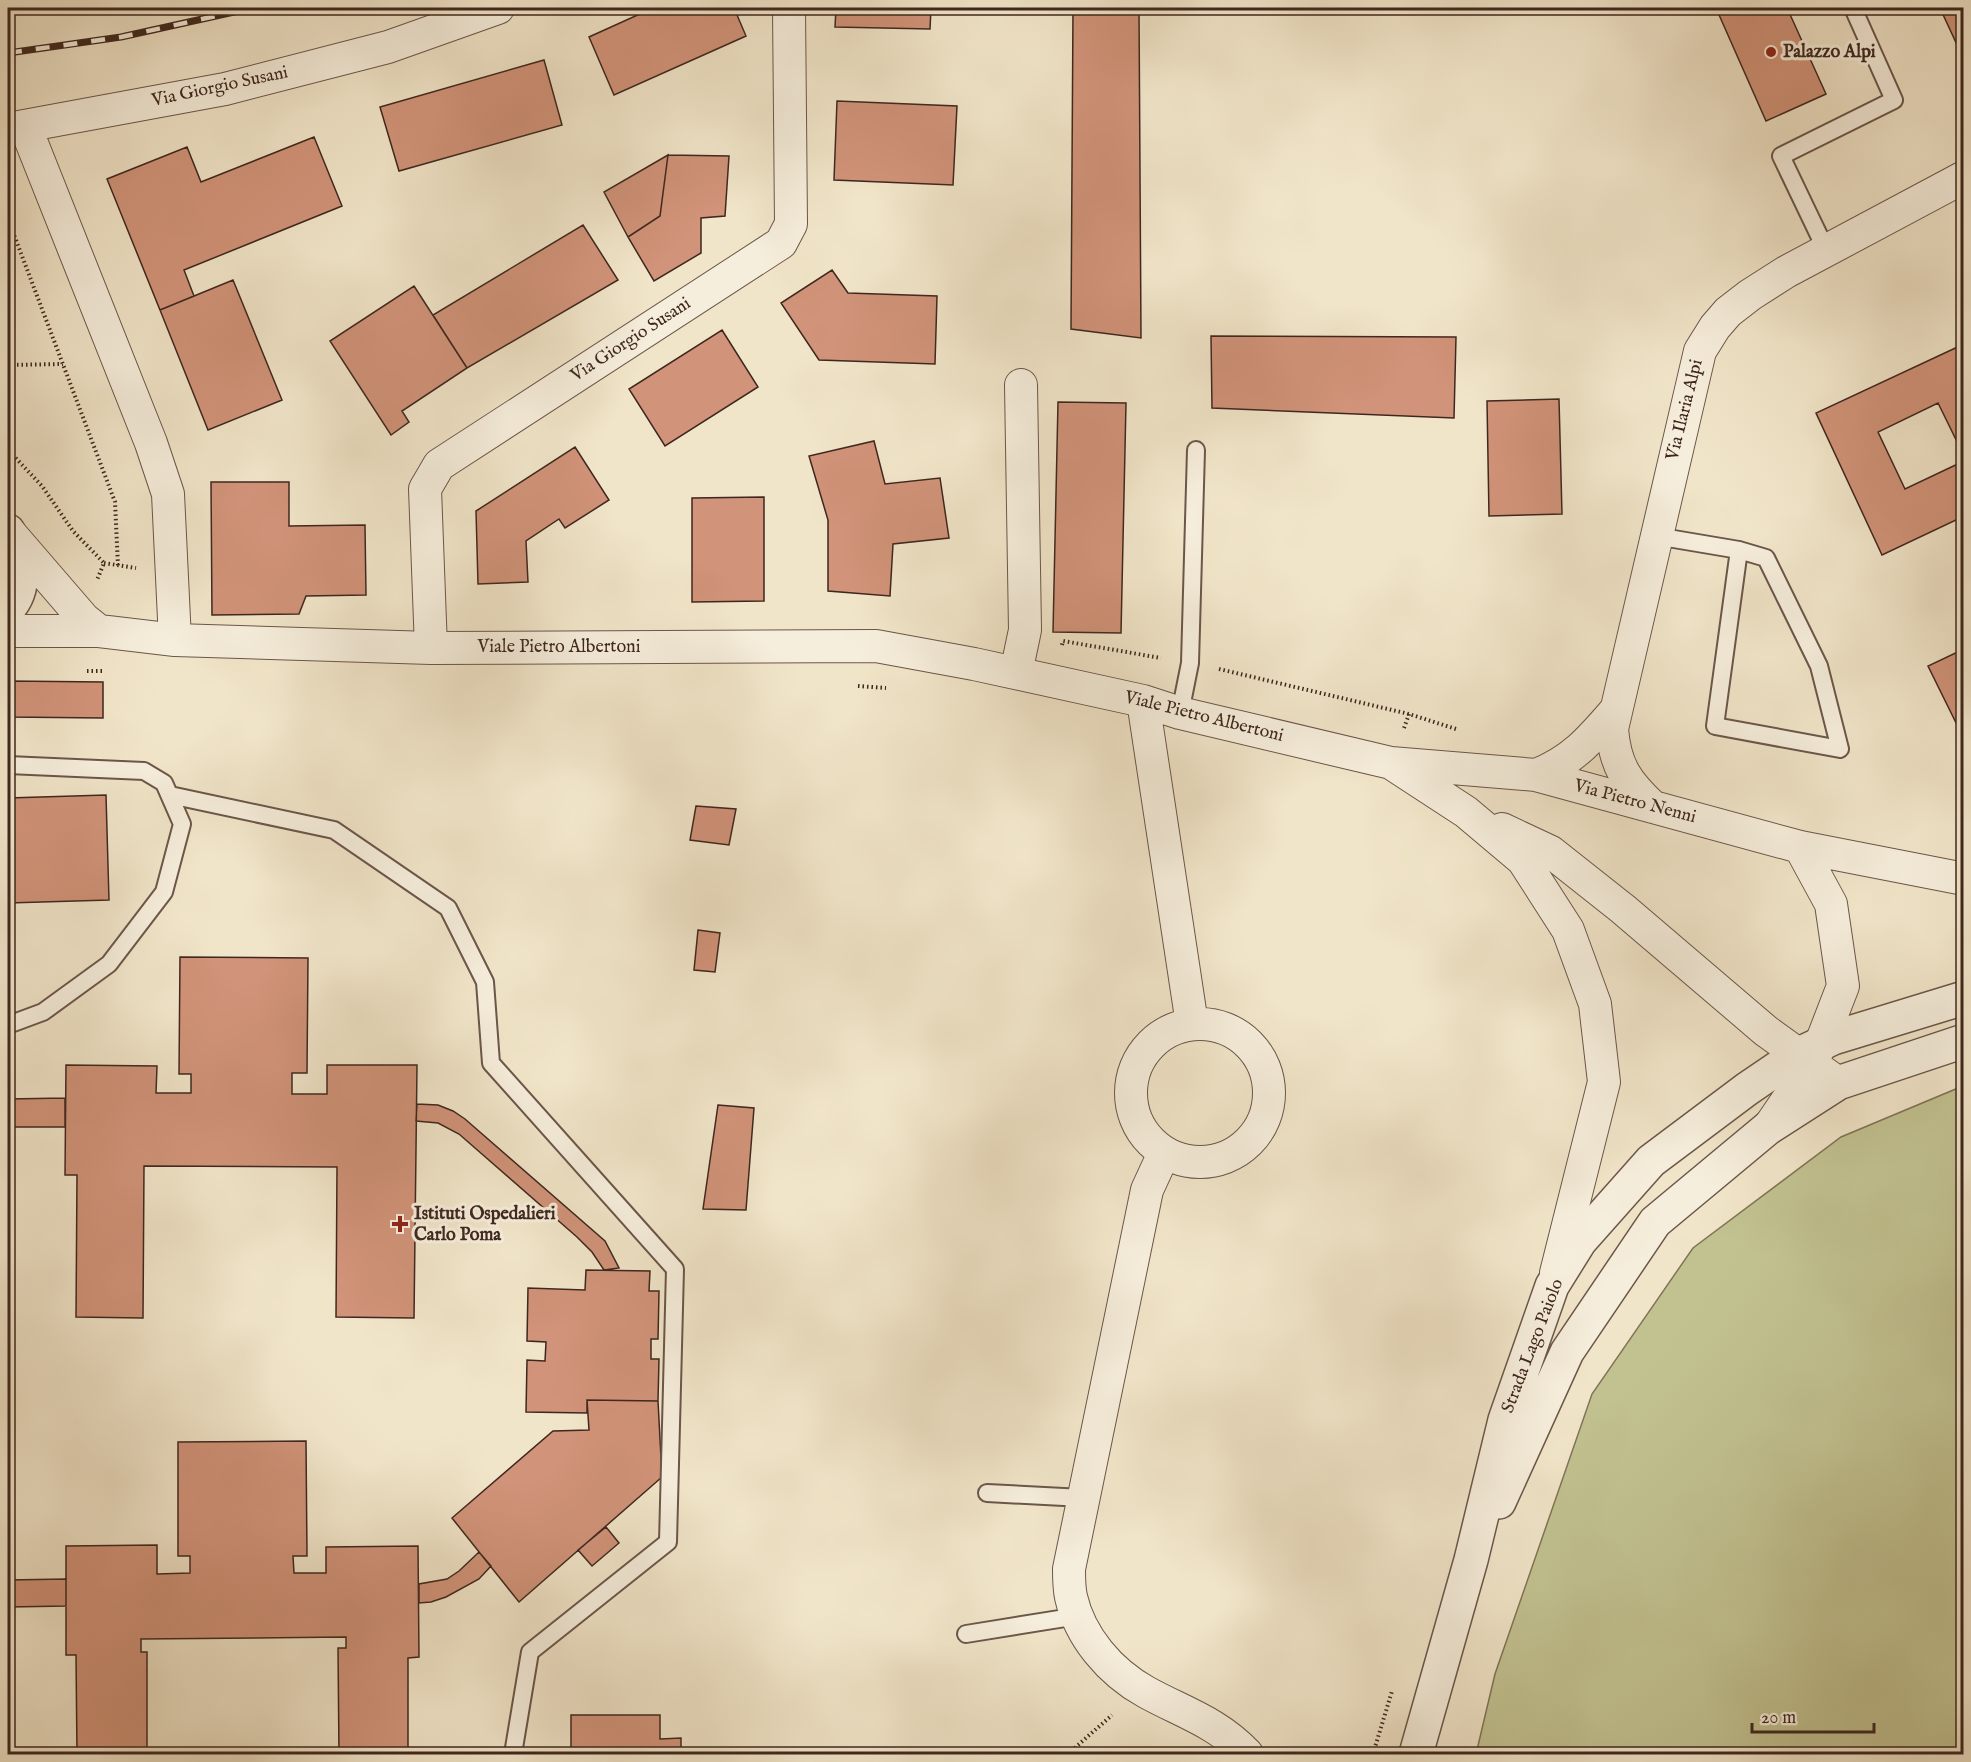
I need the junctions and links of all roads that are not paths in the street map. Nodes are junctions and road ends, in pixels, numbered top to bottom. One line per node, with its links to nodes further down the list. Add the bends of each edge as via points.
1 (498, 8): 4 (street, Via Giorgio Susani, via 388,47 225,89)
2 (789, 8): 16 (street, Via Giorgio Susani, via 791,224 781,243 439,465 425,489)
3 (1853, 8): 6 (lane, via 1894,100 1781,156)
4 (16, 127): 15 (street, via 151,443 168,494)
5 (1964, 177): 6 (street, Via Ilaria Alpi)
6 (1826, 250): 10 (street, Via Ilaria Alpi, via 1728,312 1700,351)
7 (1021, 385): 17 (street, via 1025,630)
8 (1196, 450): 20 (lane, via 1190,663)
9 (8, 531): 12 (street, via 21,565 20,586); 14 (street, via 84,619)
10 (1656, 536): 11 (lane); 19 (street, Via Ilaria Alpi)
11 (1739, 550): 11 (lane, via 1715,726 1840,749 1820,666 1766,558)
12 (8, 609)
13 (8, 631): 14 (street, Viale Pietro Albertoni)
14 (99, 631): 15 (street, Viale Pietro Albertoni)
15 (175, 640): 16 (street, Viale Pietro Albertoni)
16 (431, 648): 17 (street, Viale Pietro Albertoni, via 876,646)
17 (1016, 673): 18 (street, Viale Pietro Albertoni)
18 (1143, 701): 20 (street, Viale Pietro Albertoni); 30 (street)
19 (1615, 711): 23 (street, Via Ilaria Alpi, via 1572,757); 25 (street, Via Ilaria Alpi, via 1613,746 1618,760 1632,788)
20 (1180, 713): 21 (street, Viale Pietro Albertoni)
21 (1391, 763): 23 (street, Via Pietro Nenni); 26 (street)
22 (8, 765): 24 (lane, via 144,771 164,783)
23 (1536, 775): 25 (street, Via Pietro Nenni)
24 (170, 795): 31 (lane, via 182,824 164,892 109,964 43,1012); 43 (lane, via 334,830 448,908 486,982 491,1063 675,1269 668,1542 530,1652)
25 (1653, 807): 27 (street, Via Pietro Nenni)
26 (1466, 812): 33 (street, via 1551,852 1766,1031); 37 (street, via 1523,860 1568,930 1595,1004 1604,1082)
27 (1800, 847): 28 (street, Via Pietro Nenni); 33 (street, via 1831,904 1843,986)
28 (1964, 879)
29 (1964, 998): 33 (street)
30 (1192, 1024): 36 (street, via 1171,1030 1152,1043 1139,1061 1132,1083 1131,1103 1137,1122); 36 (street, via 1214,1025 1235,1033 1252,1046 1264,1065 1269,1086 1268,1108 1260,1129 1246,1146 1227,1157 1206,1162 1184,1161)
31 (8, 1025)
32 (1964, 1041): 34 (street)
33 (1810, 1054): 34 (street); 35 (street); 37 (street, Strada Lago Paiolo, via 1747,1089 1651,1161 1580,1241)
34 (1838, 1083): 35 (street, Strada Lago Paiolo)
35 (1768, 1128): 40 (street, Strada Lago Paiolo, via 1655,1222 1567,1352)
36 (1164, 1153): 39 (street, via 1147,1190)
37 (1552, 1286): 40 (street, Strada Lago Paiolo, via 1505,1420)
38 (987, 1493): 39 (lane)
39 (1083, 1498): 41 (street, via 1069,1569 1070,1595)
40 (1471, 1560): 45 (street, Strada Lago Paiolo)
41 (1078, 1616): 42 (lane); 44 (street, via 1096,1652 1128,1682 1220,1729)
42 (966, 1634)
43 (513, 1755)
44 (1247, 1755)
45 (1416, 1755)

